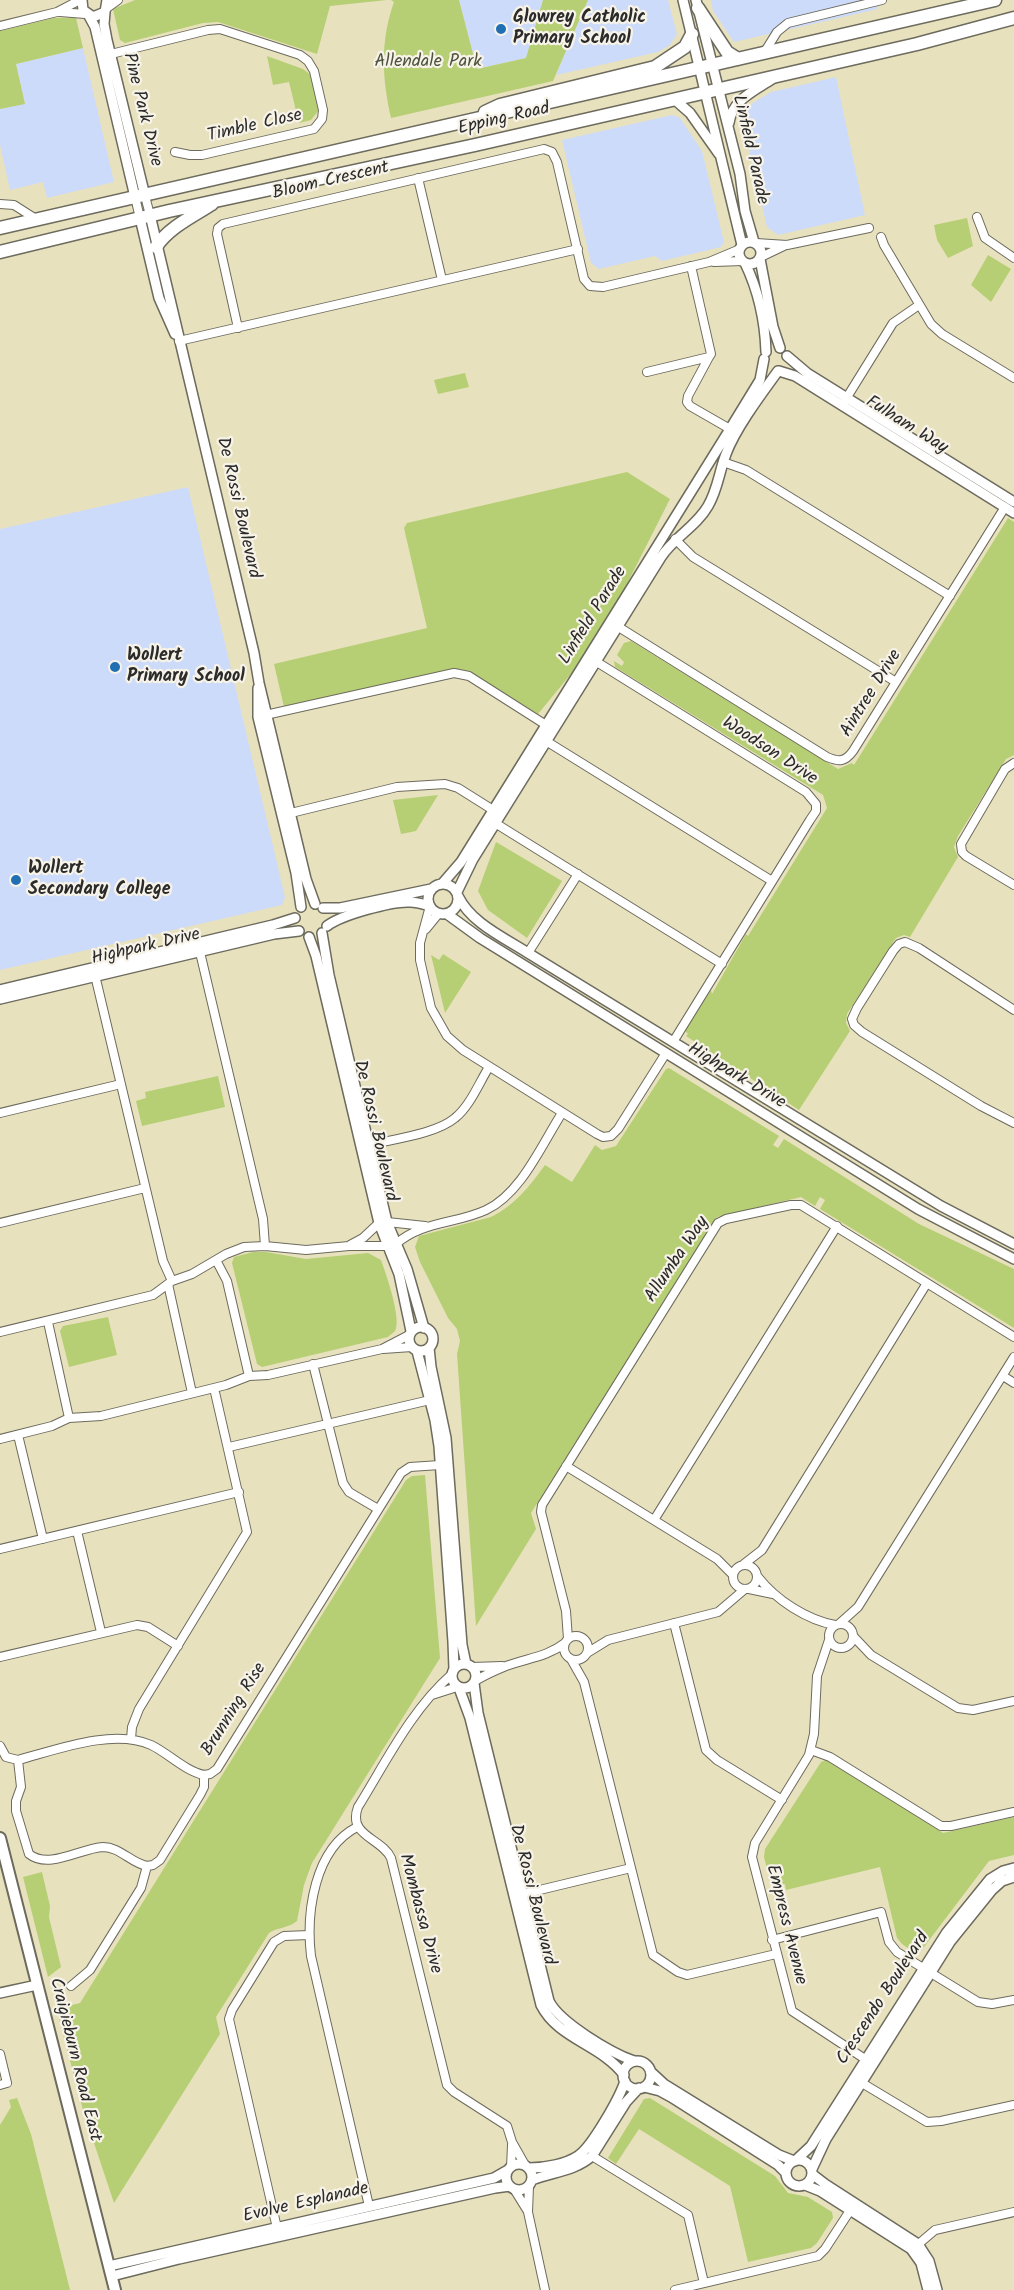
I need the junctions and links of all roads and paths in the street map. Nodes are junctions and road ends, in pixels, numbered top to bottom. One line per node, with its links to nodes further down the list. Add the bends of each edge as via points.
1 (81, 0): 8 (street); 9 (street, Pine Park Drive)
2 (118, 0): 7 (street)
3 (683, 0): 12 (street, Linfield Parade)
4 (882, 0): 13 (street, via 788,22 779,28)
5 (995, 0): 13 (main road, Epping Road)
6 (697, 4): 15 (main road, via 728,52); 16 (street, Linfield Parade)
7 (107, 7): 9 (street, via 97,17); 14 (street, Pine Park Drive, via 104,24)
8 (57, 12): 9 (street); 11 (street)
9 (87, 15): 27 (street, Pine Park Drive, via 95,27)
10 (1014, 18): 18 (main road, Epping Road)
11 (0, 26)
12 (692, 34): 17 (street, Linfield Parade); 22 (main road, via 685,47 655,67 500,105)
13 (764, 53): 15 (main road, Epping Road)
14 (111, 54): 24 (street, Timble Close, via 220,29 300,56 312,65 323,110 314,129 202,155); 27 (street, Pine Park Drive)
15 (738, 59): 16 (main road, Epping Road)
16 (712, 65): 17 (main road, Epping Road); 19 (street, Linfield Parade)
17 (699, 68): 20 (street, Linfield Parade); 22 (main road, Epping Road)
18 (779, 75): 19 (main road, Epping Road); 23 (street, via 735,104)
19 (718, 89): 20 (main road, Epping Road); 23 (street, Linfield Parade)
20 (705, 92): 21 (main road, Epping Road); 25 (street, Linfield Parade)
21 (674, 99): 25 (street, via 690,113); 28 (main road, Epping Road)
22 (465, 122): 27 (main road, Epping Road)
23 (728, 127): 36 (street, Linfield Parade)
24 (175, 152)
25 (722, 159): 39 (street, Linfield Parade)
26 (418, 178): 40 (street, Bloom Crescent, via 547,149 557,162); 47 (street); 49 (street, Bloom Crescent, via 220,226 218,240)
27 (140, 196): 30 (street, Pine Park Drive); 32 (main road, Epping Road)
28 (218, 200): 30 (main road, Epping Road); 38 (main road, via 171,231)
29 (0, 204): 32 (street, via 14,205)
30 (145, 216): 38 (street, De Rossi Boulevard); 41 (main road, Epping Road); 50 (street, De Rossi Boulevard, via 159,298)
31 (977, 217): 43 (street, via 985,238)
32 (38, 220): 33 (main road, Epping Road)
33 (0, 228)
34 (869, 228): 37 (street)
35 (881, 237): 48 (street)
36 (755, 243): 37 (street); 39 (street); 42 (street, via 761,249)
37 (787, 244): 42 (street)
38 (156, 247): 50 (street, De Rossi Boulevard)
39 (741, 247): 44 (street); 45 (street, via 739,255)
40 (578, 249): 46 (street, via 586,282 597,287); 47 (street)
41 (0, 252)
42 (760, 258): 45 (street, via 752,264); 51 (street)
43 (1014, 258)
44 (709, 262): 45 (street); 46 (street)
45 (744, 262): 52 (street, Linfield Parade, via 753,279 764,323)
46 (691, 266): 54 (street)
47 (442, 280): 49 (street)
48 (919, 305): 57 (street, via 935,328); 58 (street, via 893,322)
49 (238, 328): 50 (street)
50 (179, 341): 68 (street, De Rossi Boulevard, via 254,653)
51 (780, 348): 52 (street, via 772,348); 53 (street)
52 (765, 356): 55 (street, via 766,367); 59 (street, Linfield Parade, via 760,380)
53 (787, 356): 55 (street, via 785,367); 58 (street, Fulham Way)
54 (709, 357): 56 (street); 59 (street, via 687,402)
55 (778, 371): 58 (street, Fulham Way); 60 (street, Linfield Parade)
56 (647, 372)
57 (1014, 378)
58 (844, 402): 61 (street, Fulham Way)
59 (730, 429): 66 (street, Linfield Parade)
60 (723, 462): 63 (street, Linfield Parade, via 717,488 706,509); 64 (street, via 746,470)
61 (1011, 500): 62 (street, Fulham Way); 64 (street, Aintree Drive)
62 (1014, 513)
63 (675, 539): 65 (street, Linfield Parade); 67 (street, via 693,557)
64 (950, 596): 67 (street, Aintree Drive)
65 (617, 626): 66 (street, Linfield Parade); 67 (street, Aintree Drive, via 838,761 847,759 854,751)
66 (592, 659): 69 (street, Linfield Parade); 70 (street, Linfield Parade); 76 (street, Woodson Drive, via 815,800 816,811)
67 (896, 682)
68 (263, 716): 69 (street, via 454,673 469,676); 73 (street, De Rossi Boulevard); 83 (street, De Rossi Boulevard)
69 (546, 725): 72 (street, Linfield Parade)
70 (546, 741): 74 (street, Linfield Parade); 76 (street)
71 (1014, 763): 78 (street, via 1005,769 961,844 966,856)
72 (493, 810): 73 (street, via 445,784 398,788); 77 (street, Linfield Parade, via 461,862)
73 (291, 813): 81 (street, De Rossi Boulevard, via 306,879)
74 (495, 823): 75 (street); 80 (street, Linfield Parade)
75 (578, 874): 91 (street); 92 (street)
76 (772, 881): 92 (street, Woodson Drive)
77 (442, 884): 79 (street); 80 (street, via 450,885)
78 (1014, 885)
79 (431, 890): 81 (street, via 346,907); 82 (street)
80 (458, 894): 84 (street, via 457,905); 91 (street, Highpark Drive, via 474,917)
81 (319, 906): 83 (street); 86 (street, via 327,916)
82 (430, 906): 84 (street); 86 (street, via 394,904 342,916); 88 (street)
83 (301, 907): 85 (street)
84 (443, 914): 88 (street); 98 (street, Highpark Drive)
85 (295, 918): 87 (street); 90 (street, Highpark Drive)
86 (324, 929): 89 (street); 104 (street, De Rossi Boulevard, via 329,975)
87 (299, 932): 89 (street); 90 (street, Highpark Drive)
88 (422, 935): 99 (street, via 420,960 434,1018 455,1044)
89 (309, 937): 107 (street, De Rossi Boulevard)
90 (199, 948): 93 (street, Highpark Drive); 112 (street, via 263,1219)
91 (528, 953): 97 (street, Highpark Drive)
92 (722, 964): 97 (street, Woodson Drive)
93 (94, 972): 94 (street, Highpark Drive); 95 (street, Highpark Drive); 100 (street)
94 (0, 990)
95 (0, 999)
96 (1014, 1010): 103 (street, via 905,942 892,951 852,1019 862,1032)
97 (673, 1042): 110 (street, Highpark Drive, via 931,1201)
98 (666, 1053): 102 (street, via 611,1136 600,1136); 114 (street, Highpark Drive, via 918,1209)
99 (489, 1067): 102 (street); 104 (street, via 455,1118 431,1129)
100 (121, 1084): 101 (street); 105 (street)
101 (0, 1113)
102 (562, 1113): 108 (street, via 520,1181 504,1198 480,1213)
103 (1014, 1123)
104 (369, 1145): 107 (street, De Rossi Boulevard)
105 (146, 1188): 106 (street); 116 (street)
106 (0, 1223)
107 (383, 1223): 108 (street); 111 (street, De Rossi Boulevard); 113 (street)
108 (430, 1226): 111 (street)
109 (837, 1226): 117 (street, Allumba Way); 140 (street, Allumba Way, via 797,1204 718,1223); 143 (street)
110 (1014, 1244): 114 (street)
111 (392, 1245): 113 (street); 119 (street, De Rossi Boulevard, via 407,1269); 121 (street, De Rossi Boulevard)
112 (265, 1246): 113 (street, via 306,1250); 115 (street, via 243,1247)
113 (349, 1246)
114 (1011, 1257)
115 (216, 1260): 116 (street); 128 (street, via 226,1281)
116 (170, 1282): 118 (street, via 146,1297); 132 (street)
117 (927, 1283): 122 (street, Allumba Way); 147 (street)
118 (48, 1322): 120 (street); 134 (street)
119 (424, 1328): 121 (street); 124 (street, via 432,1334)
120 (0, 1332)
121 (410, 1333): 123 (street); 125 (street)
122 (1014, 1337)
123 (382, 1348): 125 (street); 127 (street)
124 (429, 1348): 125 (street); 173 (street, via 446,1438 462,1645)
125 (414, 1349): 133 (street)
126 (1014, 1358): 129 (street)
127 (313, 1364): 128 (street); 135 (street)
128 (249, 1376): 131 (street)
129 (1003, 1376): 130 (street); 155 (street)
130 (1014, 1383)
131 (214, 1388): 132 (street); 138 (street)
132 (192, 1394): 134 (street, via 101,1416)
133 (430, 1400): 135 (street); 139 (street)
134 (69, 1418): 136 (street)
135 (328, 1424): 138 (street); 142 (street, via 343,1483 349,1492)
136 (18, 1435): 137 (street); 145 (street)
137 (0, 1439)
138 (229, 1447): 141 (street)
139 (440, 1465): 142 (street, Brunning Rise, via 403,1470); 176 (street)
140 (566, 1466): 143 (street); 156 (street, Allumba Way, via 541,1512)
141 (239, 1492): 144 (street); 166 (street, via 247,1526 245,1538)
142 (378, 1509): 186 (street, Brunning Rise, via 217,1769)
143 (654, 1520): 148 (street)
144 (77, 1531): 145 (street); 160 (street)
145 (43, 1539): 146 (street)
146 (0, 1549)
147 (762, 1550): 149 (street); 150 (street)
148 (717, 1559): 149 (street); 151 (street)
149 (742, 1565): 150 (street, via 752,1566); 151 (street)
150 (758, 1575): 152 (street, via 755,1584); 153 (street)
151 (733, 1578): 152 (street, via 737,1586); 154 (street)
152 (747, 1589): 153 (street); 154 (street)
153 (774, 1595): 157 (street)
154 (727, 1605): 158 (street, via 718,1612)
155 (858, 1607): 159 (street); 161 (street)
156 (566, 1611): 162 (street, Allumba Way); 165 (street, Allumba Way)
157 (811, 1618): 159 (street); 163 (street)
158 (674, 1623): 164 (street); 187 (street, via 706,1750)
159 (837, 1624): 161 (street, via 847,1626); 163 (street)
160 (101, 1632): 166 (street, via 142,1625); 171 (street)
161 (853, 1634): 167 (street, via 851,1644); 169 (street)
162 (581, 1638): 164 (street); 165 (street); 168 (street, via 587,1645)
163 (829, 1638): 167 (street, via 833,1646); 175 (street, Empress Avenue)
164 (608, 1640): 168 (street)
165 (566, 1641): 170 (street); 172 (street, via 564,1650)
166 (178, 1646): 182 (street, via 139,1710)
167 (842, 1648): 169 (street); 175 (street)
168 (586, 1654): 172 (street, via 578,1660); 178 (street)
169 (871, 1655): 181 (street, via 963,1710)
170 (543, 1656): 172 (street); 174 (street)
171 (0, 1657)
172 (569, 1658): 178 (street)
173 (469, 1665): 174 (street); 176 (street, via 459,1665); 177 (street, via 476,1673)
174 (506, 1666): 177 (street)
175 (821, 1667): 184 (street, Empress Avenue)
176 (453, 1672): 179 (street); 180 (street)
177 (475, 1682): 179 (street, via 468,1688); 195 (street, De Rossi Boulevard, via 478,1713)
178 (584, 1682): 192 (street)
179 (458, 1687): 180 (street); 208 (street, De Rossi Boulevard, via 470,1718 541,2005 554,2023 608,2058)
180 (431, 1695): 189 (street, via 358,1808)
181 (1014, 1701)
182 (131, 1739): 185 (street, via 101,1740); 186 (street, via 150,1745)
183 (0, 1746): 185 (street, via 6,1757)
184 (811, 1750): 187 (street, Empress Avenue); 188 (street, via 830,1757 941,1826)
185 (18, 1760): 191 (street, via 21,1787 16,1811 25,1846 33,1857 48,1860 104,1847)
186 (204, 1775): 191 (street, Brunning Rise, via 200,1795 160,1860)
187 (782, 1800): 197 (street, Empress Avenue, via 752,1852)
188 (1014, 1812)
189 (357, 1827): 196 (street, via 340,1838 325,1863 315,1892); 213 (street, Mombassa Drive, via 384,1847 391,1858 447,2085 504,2123)
190 (0, 1838): 200 (main road, Craigieburn Road East)
191 (147, 1866): 201 (street, Brunning Rise, via 141,1888 90,1970)
192 (631, 1868): 195 (street); 198 (street, via 651,1952 678,1972 692,1975)
193 (1014, 1868): 199 (street, Crescendo Boulevard, via 996,1874 986,1884 947,1932)
194 (1014, 1876): 199 (street, Crescendo Boulevard, via 992,1890)
195 (523, 1894): 205 (street, De Rossi Boulevard, via 552,2007 562,2018 621,2057)
196 (309, 1935): 224 (street); 227 (street, via 284,1936 274,1942 229,2019)
197 (772, 1940): 198 (street, Empress Avenue); 199 (street, via 881,1912 892,1947)
198 (776, 1954): 206 (street, Empress Avenue, via 792,2011)
199 (927, 1971): 203 (street, via 978,2002); 206 (street, Crescendo Boulevard)
200 (37, 1985): 202 (street); 229 (main road, Craigieburn Road East)
201 (71, 1986)
202 (0, 1993)
203 (1014, 2001)
204 (0, 2054): 210 (street, via 7,2083)
205 (634, 2061): 207 (street, via 645,2063); 208 (street, via 626,2066)
206 (869, 2062): 209 (street, Crescendo Boulevard)
207 (651, 2072): 211 (street, via 649,2082); 215 (street, via 664,2084)
208 (625, 2078): 211 (street, via 631,2087); 216 (street, via 618,2097 582,2153 567,2161)
209 (857, 2080): 212 (street, via 927,2122); 215 (street, Crescendo Boulevard, via 811,2146); 218 (street, Crescendo Boulevard)
210 (0, 2085)
211 (641, 2087): 214 (street, via 626,2102); 219 (street, via 671,2097)
212 (1014, 2104)
213 (512, 2142): 216 (street, Mombassa Drive); 217 (street)
214 (592, 2156): 220 (street, via 576,2167); 230 (street, via 687,2215)
215 (795, 2161): 218 (street, via 803,2161); 219 (street)
216 (527, 2167): 217 (street, via 518,2164); 220 (street)
217 (509, 2169): 222 (street, via 506,2179); 224 (street, Evolve Esplanade, via 494,2178)
218 (812, 2172): 221 (street); 223 (street)
219 (786, 2173): 221 (street, via 792,2185)
220 (531, 2183): 222 (street, via 522,2190); 225 (street)
221 (805, 2185): 223 (street)
222 (512, 2188): 224 (street, Evolve Esplanade); 225 (street)
223 (853, 2206): 228 (street); 230 (street, via 818,2256)
224 (370, 2211): 227 (street, Evolve Esplanade)
225 (528, 2212): 232 (street)
226 (1014, 2212): 228 (street, via 935,2230)
227 (278, 2232): 229 (street, Evolve Esplanade)
228 (915, 2247): 234 (street); 235 (street, via 929,2261)
229 (110, 2271): 231 (main road, Craigieburn Road East)
230 (704, 2283): 233 (street)
231 (115, 2290)
232 (545, 2290)
233 (675, 2290)
234 (928, 2290)
235 (937, 2290)

